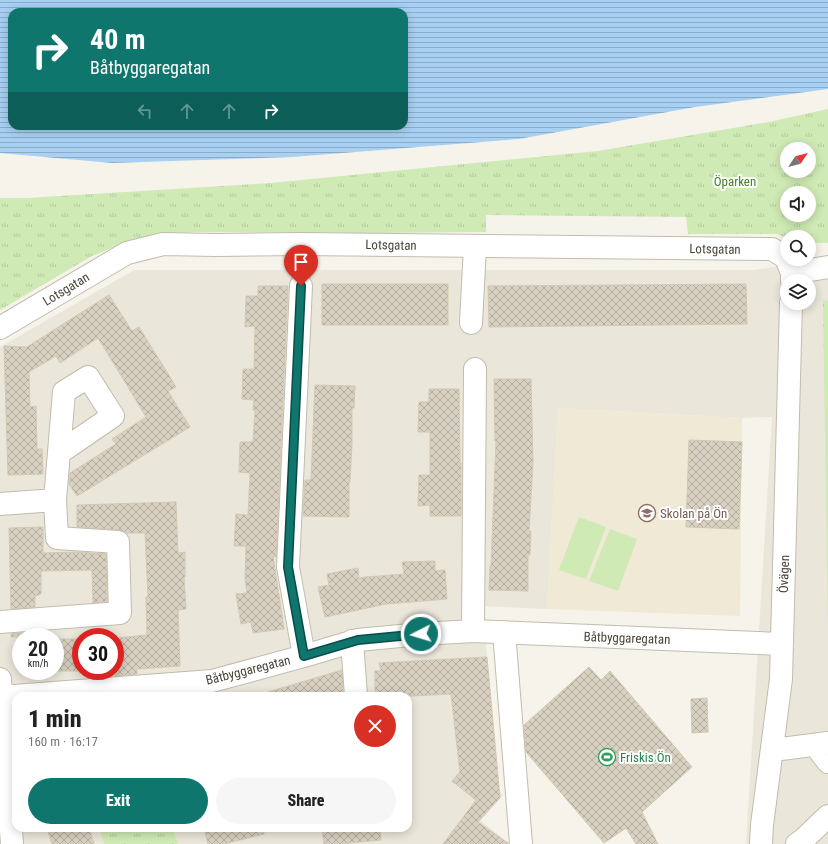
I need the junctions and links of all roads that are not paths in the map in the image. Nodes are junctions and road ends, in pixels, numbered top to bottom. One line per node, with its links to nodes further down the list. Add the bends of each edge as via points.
1 (475, 246): 3 (street, Lotsgatan, via 772,249 786,258); 7 (street); 8 (street, Lotsgatan, via 163,244 127,253)
2 (828, 267): 4 (street)
3 (791, 274)
4 (803, 274)
5 (301, 286): 18 (street, Båtbyggaregatan, via 288,567)
6 (791, 310): 17 (street, Övägen)
7 (471, 323)
8 (0, 328)
9 (475, 369): 14 (street)
10 (59, 453): 11 (street)
11 (55, 500): 12 (street); 13 (street, via 57,538 118,542 120,613)
12 (0, 504)
13 (0, 622)
14 (472, 631): 15 (street, Båtbyggaregatan); 16 (street, Båtbyggaregatan)
15 (504, 632): 17 (street, Båtbyggaregatan); 25 (street)
16 (352, 642): 18 (street, Båtbyggaregatan); 20 (street)
17 (782, 644): 21 (street, Övägen, via 781,682)
18 (304, 656): 19 (street, Båtbyggaregatan, via 212,681)
19 (0, 691): 24 (street)
20 (356, 692)
21 (772, 750): 22 (street); 26 (street, Övägen)
22 (824, 750)
23 (828, 816): 27 (street)
24 (12, 844)
25 (521, 844)
26 (761, 844)
27 (797, 844)

